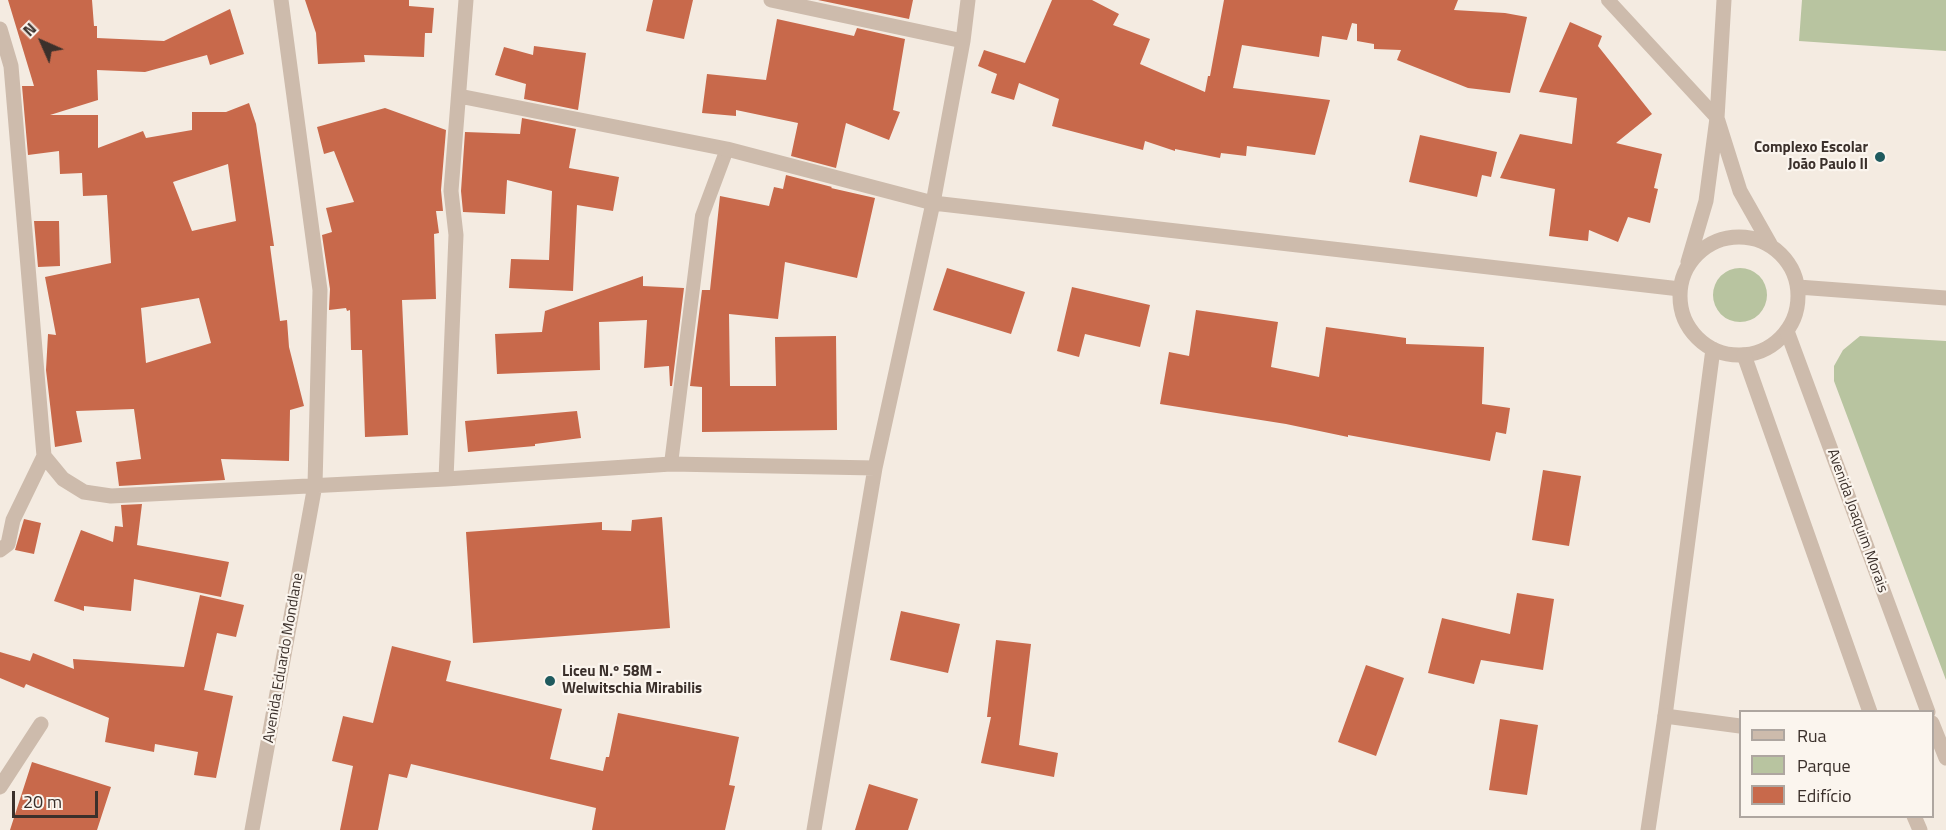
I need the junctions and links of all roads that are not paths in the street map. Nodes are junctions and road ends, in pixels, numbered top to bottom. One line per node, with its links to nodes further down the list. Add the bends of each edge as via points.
1 (281, 0): 25 (street, Avenida Eduardo Mondlane, via 320,290)
2 (466, 0): 9 (street)
3 (771, 0): 8 (street)
4 (968, 0): 8 (street)
5 (1608, 0): 10 (lane)
6 (1724, 0): 10 (street)
7 (0, 29): 21 (street, via 11,66)
8 (963, 41): 12 (street)
9 (459, 96): 11 (street); 24 (street, via 451,191 456,235)
10 (1717, 118): 13 (street, via 1740,190); 14 (street, via 1706,201)
11 (727, 149): 12 (street); 22 (lane, via 702,216)
12 (933, 203): 16 (street); 23 (street)
13 (1770, 244): 14 (street, via 1753,237 1713,242 1697,254); 15 (street, via 1784,256)
14 (1686, 270): 16 (street)
15 (1798, 287): 17 (street); 18 (street, via 1798,302)
16 (1680, 289): 19 (street, via 1680,308 1686,324)
17 (1946, 298)
18 (1787, 331): 20 (street, via 1761,351); 28 (street, Avenida Joaquim Morais)
19 (1713, 349): 20 (street); 29 (street)
20 (1744, 355): 27 (street)
21 (44, 456): 25 (street, via 63,479 84,492 111,496); 26 (street, via 14,520 8,544)
22 (671, 464): 23 (street); 24 (street)
23 (875, 468): 36 (street)
24 (446, 479): 25 (street)
25 (315, 485): 35 (street, Avenida Eduardo Mondlane)
26 (0, 550)
27 (1870, 710)
28 (1928, 710)
29 (1665, 716): 31 (street); 37 (street)
30 (41, 724): 34 (street)
31 (1739, 726)
32 (1934, 728): 33 (street)
33 (1946, 758)
34 (0, 787)
35 (252, 830)
36 (814, 830)
37 (1648, 830)

